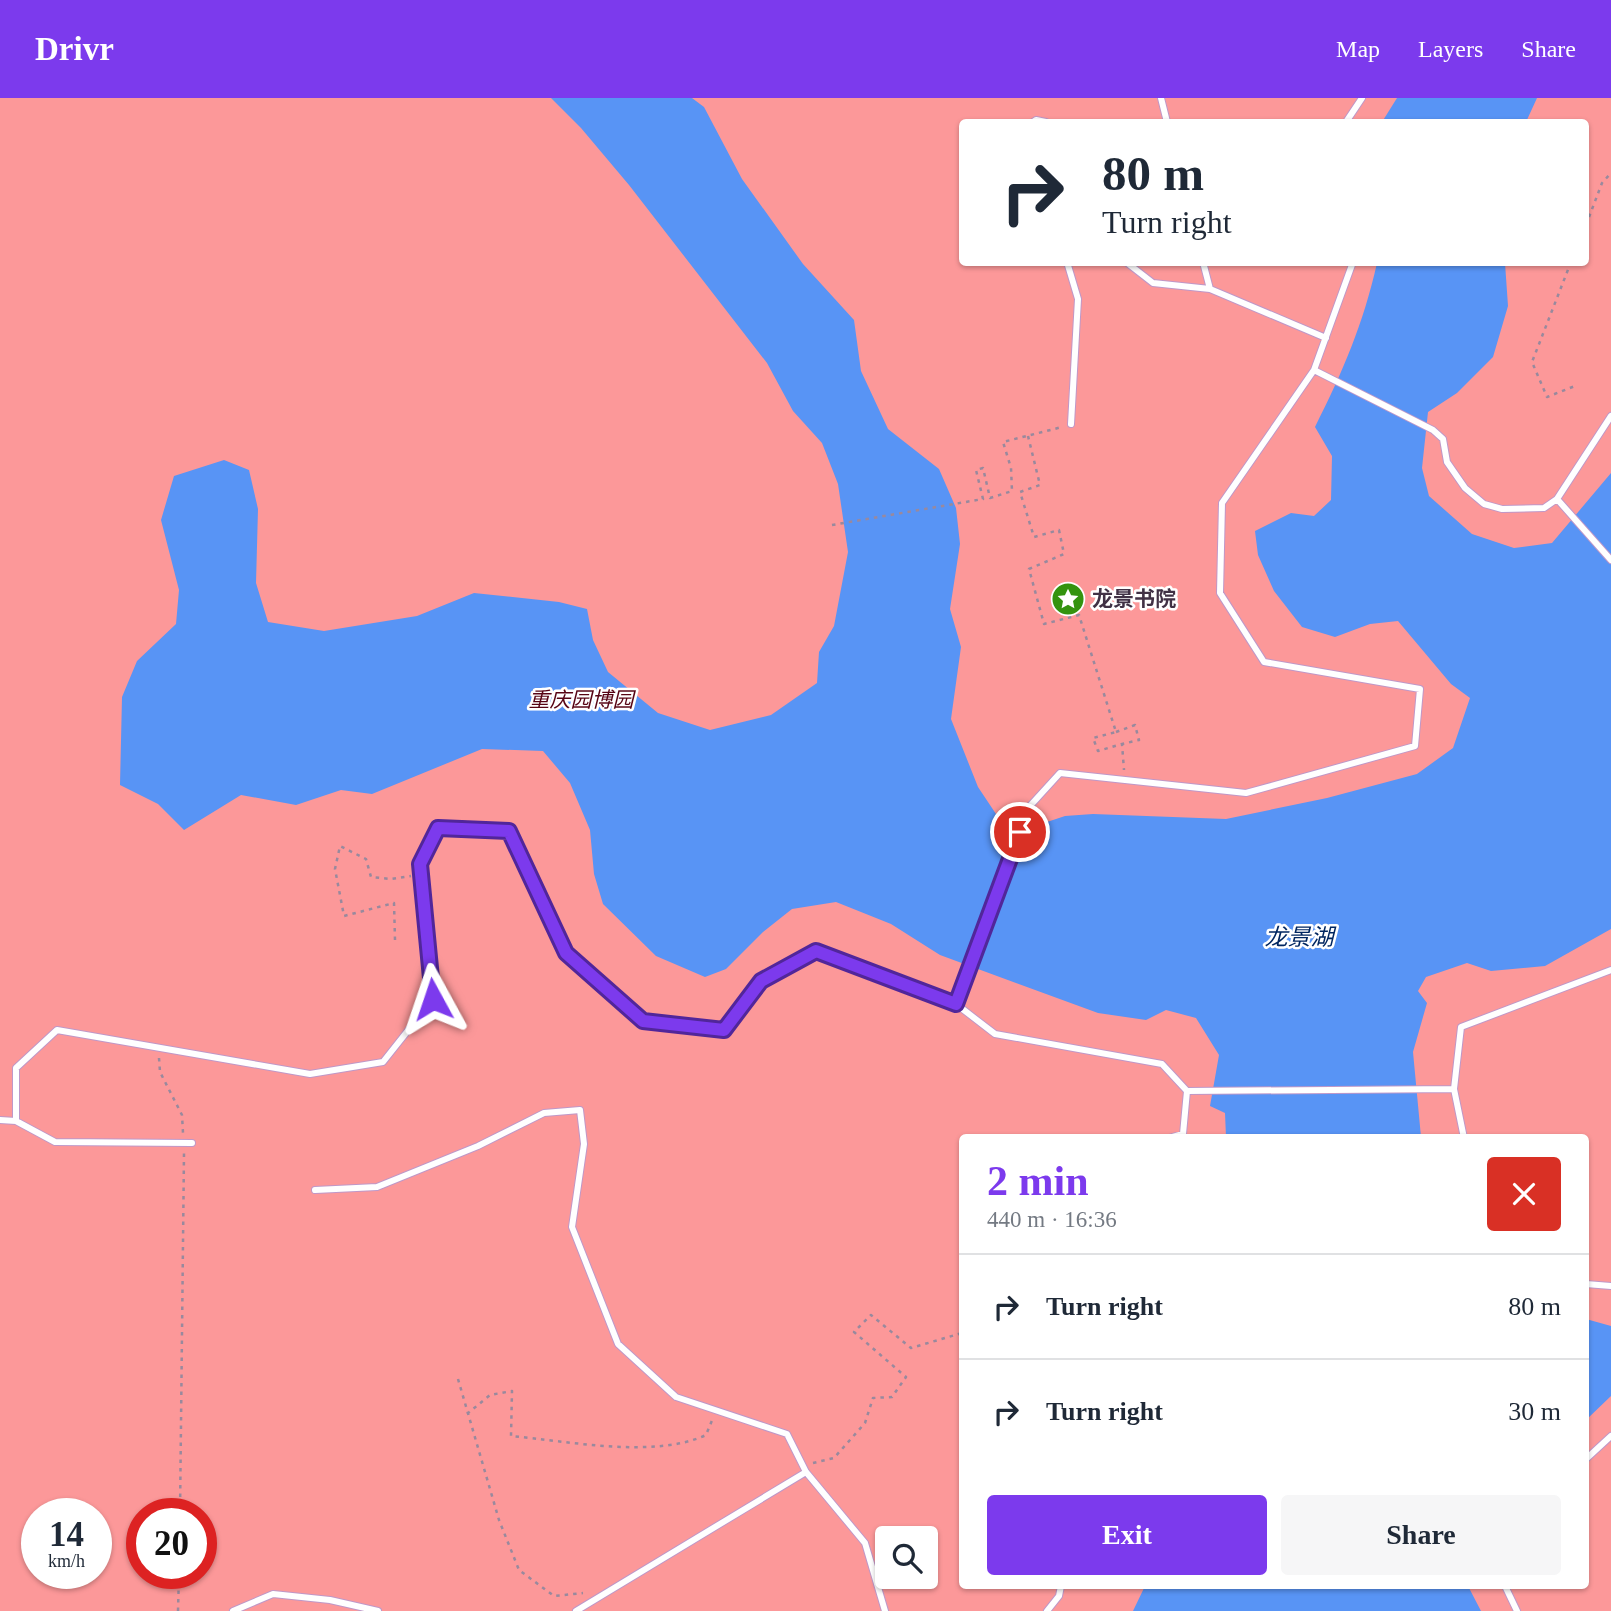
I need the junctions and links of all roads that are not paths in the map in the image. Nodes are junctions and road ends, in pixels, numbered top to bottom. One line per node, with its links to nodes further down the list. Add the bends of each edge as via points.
1 (1161, 98): 3 (lane)
2 (1362, 98): 4 (lane)
3 (1166, 119)
4 (1348, 119)
5 (1068, 266): 13 (lane, via 1078,299)
6 (1131, 266): 9 (lane, via 1153,284)
7 (1204, 266): 9 (lane)
8 (1352, 266): 10 (lane)
9 (1210, 289): 10 (lane)
10 (1326, 338): 11 (lane)
11 (1314, 370): 14 (lane, via 1433,430 1443,439 1447,462 1484,505 1544,508); 17 (lane, via 1222,503 1220,593 1264,662 1420,690 1415,746 1246,793 1060,774 1030,807)
12 (1611, 415): 14 (lane)
13 (1071, 424)
14 (1556, 499): 15 (lane)
15 (1611, 560)
16 (1611, 970): 18 (lane, via 1461,1027)
17 (956, 1004): 19 (lane, via 995,1034 1162,1064); 21 (lane, via 816,951 761,981 724,1030 643,1021 566,953 509,831 438,828 420,864 433,999 383,1062 310,1074 57,1030 16,1069)
18 (1454, 1089): 19 (lane); 23 (lane)
19 (1187, 1091): 22 (lane)
20 (0, 1120): 21 (lane)
21 (16, 1121): 24 (lane, via 55,1142)
22 (1183, 1134)
23 (1463, 1134)
24 (192, 1143)
25 (314, 1190): 30 (lane, via 377,1187 544,1113 580,1110 584,1144 572,1227 618,1344 676,1397 787,1434)
26 (1589, 1284): 27 (lane)
27 (1611, 1286)
28 (1611, 1436): 29 (lane)
29 (1589, 1456)
30 (805, 1469): 35 (lane); 36 (lane, via 865,1543)
31 (1060, 1589): 37 (lane)
32 (1506, 1589): 38 (lane)
33 (233, 1611): 34 (lane, via 273,1594)
34 (378, 1611)
35 (576, 1611)
36 (885, 1611)
37 (1047, 1611)
38 (1517, 1611)

